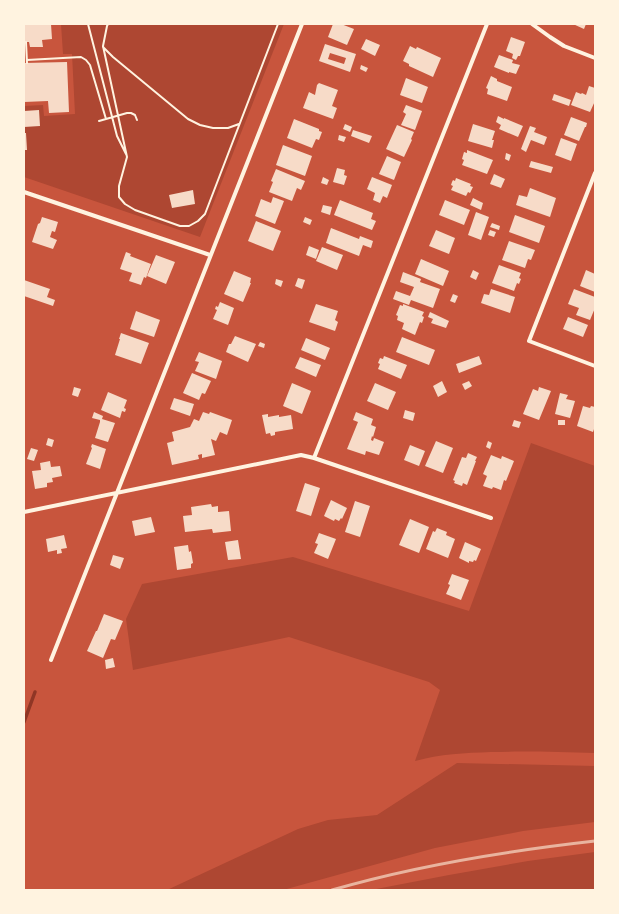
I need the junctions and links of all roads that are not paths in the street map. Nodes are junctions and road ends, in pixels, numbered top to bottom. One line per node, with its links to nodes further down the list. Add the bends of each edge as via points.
1 (302, 24): 7 (street)
2 (487, 24): 9 (street)
3 (532, 24): 4 (street, via 564,46)
4 (595, 58)
5 (595, 173): 8 (street, via 529,341)
6 (24, 192): 7 (street)
7 (210, 255): 10 (street)
8 (595, 366)
9 (314, 458): 10 (street, via 302,455); 12 (street)
10 (118, 493): 11 (street); 13 (street)
11 (24, 512)
12 (491, 518)
13 (50, 660)

